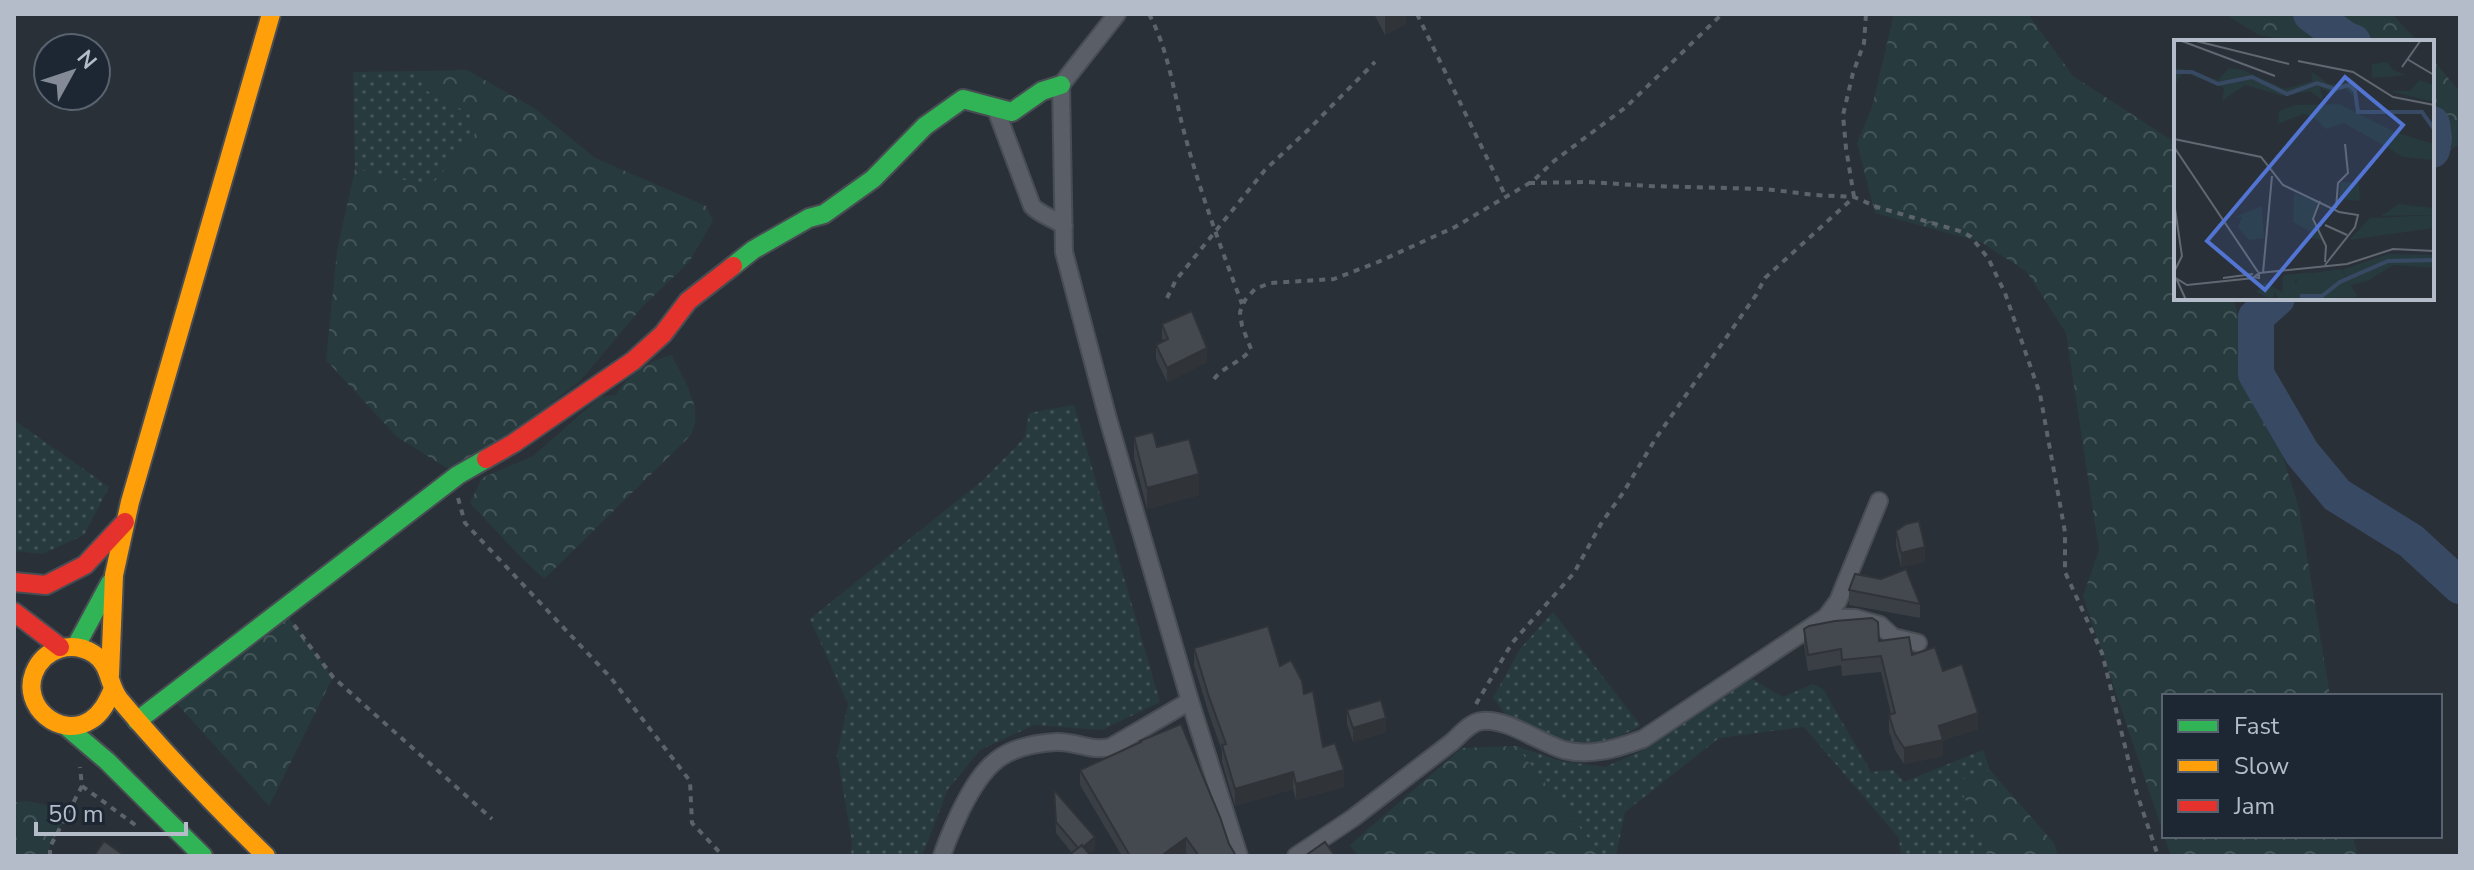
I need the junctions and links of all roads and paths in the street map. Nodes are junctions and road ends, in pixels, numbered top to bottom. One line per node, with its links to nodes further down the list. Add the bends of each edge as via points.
1 (271, 14): 20 (main road)
2 (1117, 14): 8 (street)
3 (1149, 14): 14 (path, via 1165,52 1185,137)
4 (1417, 14): 11 (path)
5 (1722, 14): 10 (path, via 1626,107)
6 (1866, 14): 12 (path, via 1864,43 1843,115)
7 (1375, 62): 14 (path, via 1265,170)
8 (1061, 85): 9 (main road, via 1012,112); 13 (street)
9 (995, 107): 13 (street, via 1032,206); 18 (main road, via 963,99 955,104 925,126 873,179 824,214 753,250 688,301 633,361)
10 (1529, 183): 11 (path); 12 (path, via 1765,189)
11 (1506, 197): 16 (path, via 1378,262 1334,279 1262,284)
12 (1854, 197): 34 (path, via 1765,278 1656,438 1574,573 1512,643); 44 (path, via 1971,237 2005,293 2040,394 2065,532 2065,572 2102,653)
13 (1064, 226): 31 (street, via 1064,252 1108,419)
14 (1216, 231): 15 (path); 16 (path)
15 (1167, 298)
16 (1242, 304): 17 (path, via 1242,326 1251,349)
17 (1214, 379)
18 (458, 475): 23 (main road); 40 (path, via 465,523 611,678 690,781 692,823)
19 (1879, 501): 25 (street, via 1838,601)
20 (126, 522): 21 (main road); 22 (main road, via 85,565 46,585)
21 (114, 575): 27 (main road); 29 (main road)
22 (14, 582)
23 (283, 610): 32 (main road); 36 (path, via 333,677)
24 (14, 612): 27 (main road)
25 (1826, 617): 26 (street, via 1867,621 1893,637); 34 (street, via 1643,739 1616,749 1565,750 1510,725 1481,721)
26 (1918, 643)
27 (68, 647): 29 (main road, via 91,651 103,661); 30 (main road, via 46,655 36,667)
28 (14, 678): 30 (main road)
29 (111, 683): 32 (main road); 33 (main road, via 107,706 97,718)
30 (33, 698): 33 (main road, via 40,712)
31 (1190, 701): 41 (street, via 1111,747 1097,750 1056,742 998,759 975,781); 42 (street)
32 (137, 721): 39 (main road)
33 (67, 727): 38 (main road)
34 (1466, 729): 43 (street)
35 (80, 765): 37 (path, via 82,786)
36 (492, 819)
37 (50, 856)
38 (203, 856)
39 (266, 856)
40 (723, 856)
41 (942, 856)
42 (1239, 856)
43 (1296, 856)
44 (2158, 856)

